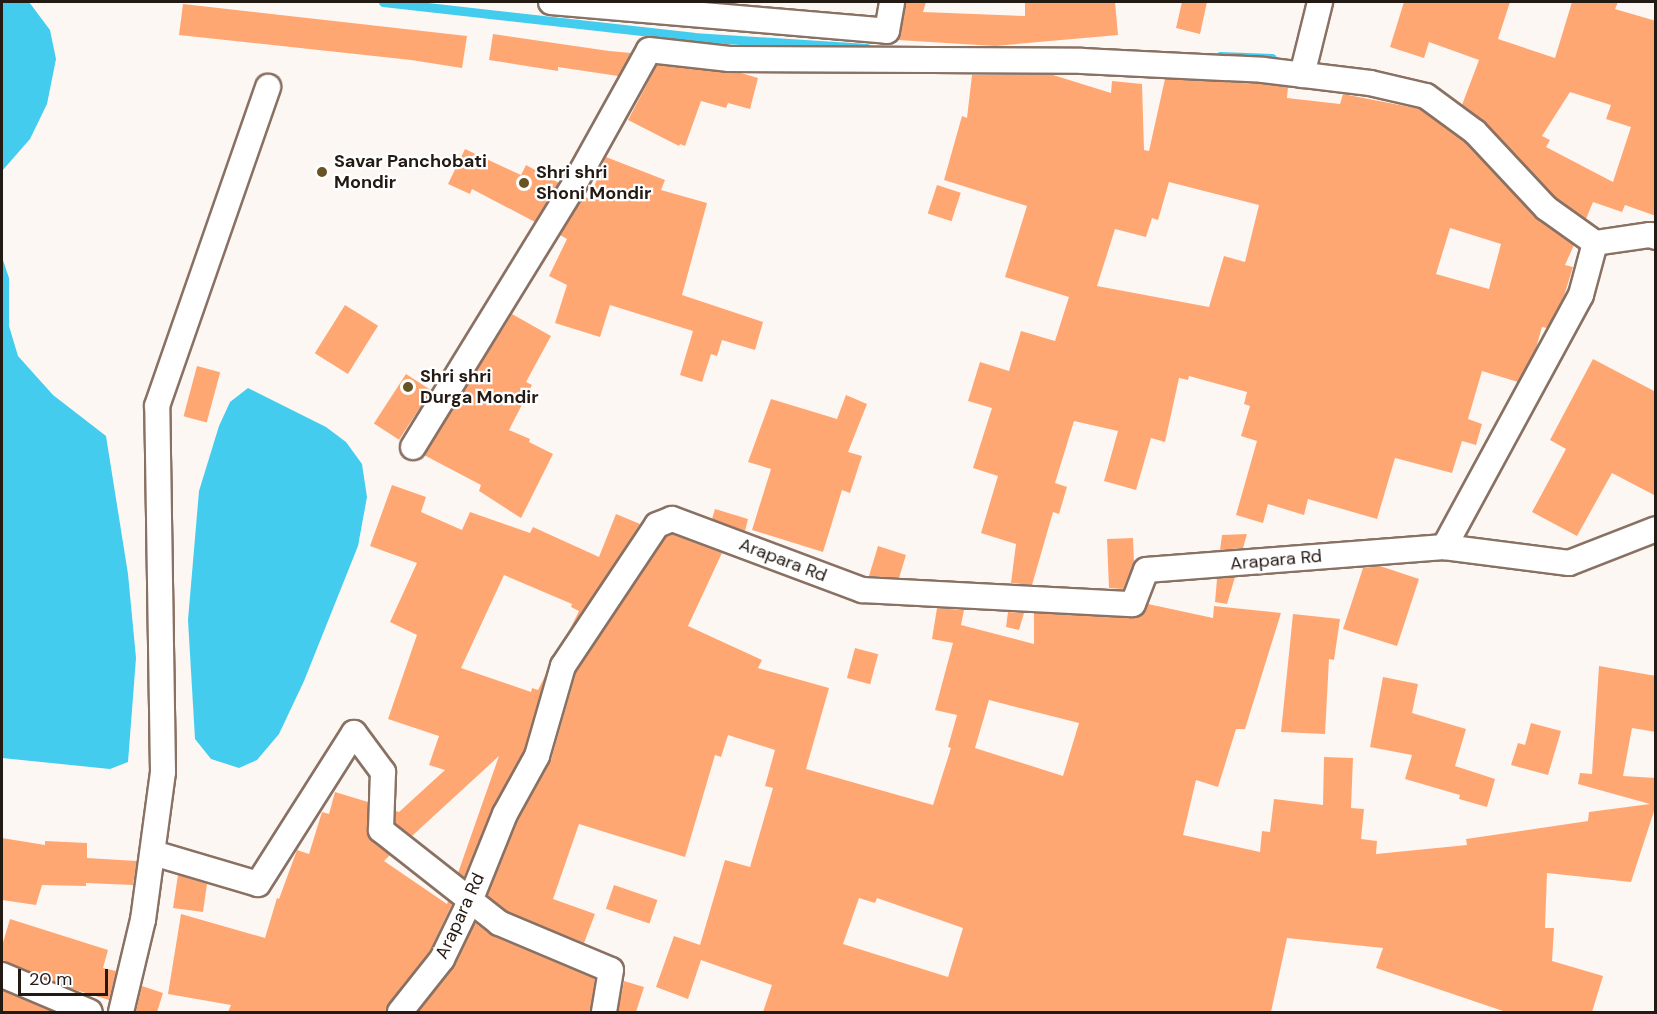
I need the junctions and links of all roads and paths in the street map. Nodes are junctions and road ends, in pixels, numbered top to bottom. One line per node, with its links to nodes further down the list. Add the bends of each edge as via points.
1 (551, 2): 2 (street, via 887,31)
2 (892, 2)
3 (1320, 2): 4 (street)
4 (1302, 75): 7 (street, via 1370,83 1426,96 1475,132 1546,208); 8 (street, via 1082,61 729,59 649,50 570,192)
5 (268, 87): 11 (street, via 156,406 164,727)
6 (1656, 237): 7 (street)
7 (1595, 243): 10 (street, via 1581,295)
8 (413, 447)
9 (1656, 529): 10 (street, via 1569,563)
10 (1444, 547): 12 (street, Arapara Rd, via 1146,570 1133,604 862,590 672,519 657,525 563,666 537,756 505,814)
11 (153, 853): 12 (street, via 258,884 354,733 383,772 381,830); 15 (street, via 143,921)
12 (470, 901): 16 (street, Arapara Rd, via 442,959); 17 (street, via 499,923 611,970)
13 (2, 975): 14 (street)
14 (90, 1012)
15 (120, 1012)
16 (400, 1012)
17 (604, 1012)

